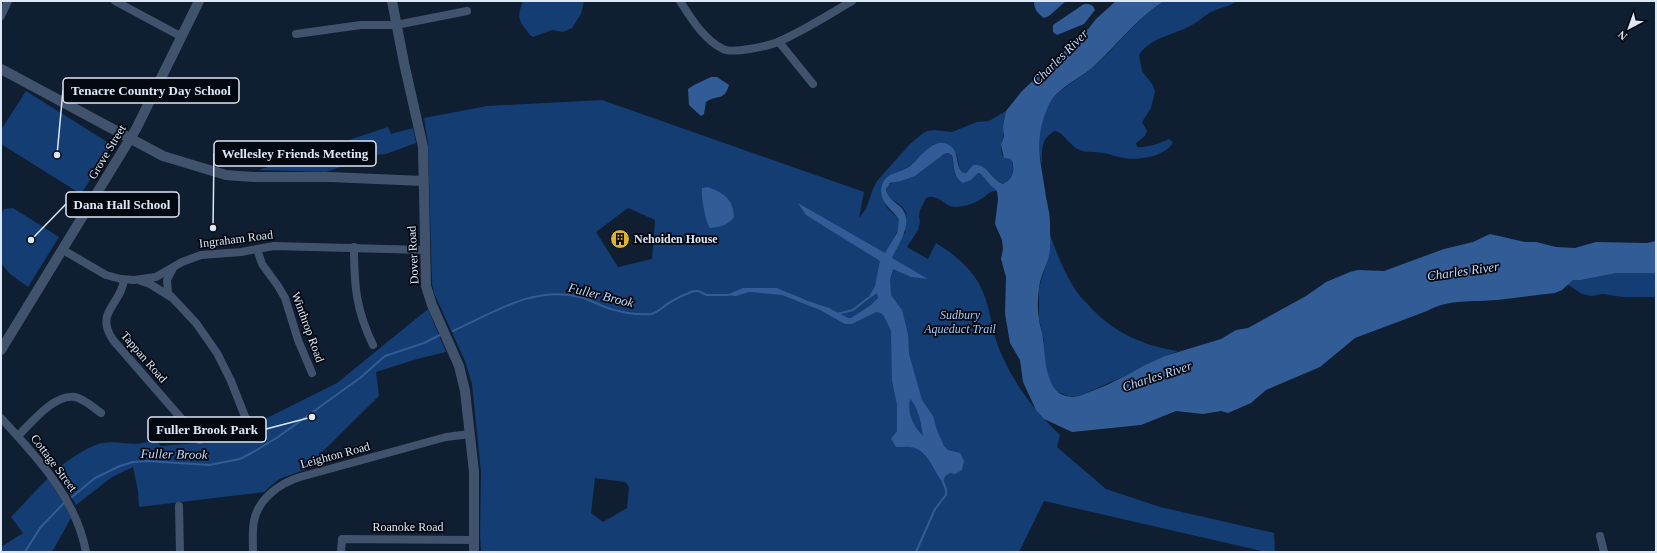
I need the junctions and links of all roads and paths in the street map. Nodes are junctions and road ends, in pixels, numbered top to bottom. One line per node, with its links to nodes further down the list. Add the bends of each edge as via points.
1 (8, 1): 8 (street)
2 (115, 1): 11 (street)
3 (199, 1): 11 (street, Grove Street)
4 (392, 1): 9 (street, Dover Road)
5 (680, 1): 12 (street, via 696,26 723,49 746,49)
6 (852, 1): 12 (street)
7 (467, 11): 9 (street)
8 (1, 16)
9 (396, 25): 10 (street, via 361,25); 16 (street, Dover Road, via 422,139)
10 (296, 34)
11 (182, 37): 15 (street, Grove Street)
12 (779, 42): 14 (street)
13 (1, 69): 15 (street)
14 (813, 84)
15 (131, 138): 16 (street, via 168,158 232,176); 19 (street, Grove Street)
16 (423, 180): 20 (street, Dover Road)
17 (354, 247): 18 (street, Ingraham Road, via 285,245); 20 (street, Ingraham Road); 25 (street, via 358,305)
18 (257, 249): 21 (street, Ingraham Road, via 201,255); 27 (street, Winthrop Road, via 262,264 285,298)
19 (63, 250): 22 (street, Ingraham Road, via 101,273); 26 (street, Grove Street)
20 (424, 250): 31 (street, Dover Road, via 428,292 461,372)
21 (174, 266): 23 (street, Ingraham Road, via 156,277); 24 (street, via 167,284)
22 (124, 280): 23 (street, Ingraham Road); 33 (street, Tappan Road, via 107,315 105,324 108,332)
23 (138, 280): 24 (street)
24 (171, 297): 30 (street, via 196,323 217,353)
25 (373, 345)
26 (1, 350)
27 (312, 373)
28 (101, 413): 32 (street, via 81,399 69,396 52,404)
29 (1, 418): 32 (street, Cottage Street)
30 (246, 419)
31 (470, 434): 36 (street, Dover Road, via 474,472); 39 (street, Leighton Road, via 441,439 300,477 282,485 268,497 255,516)
32 (18, 436): 37 (street, Cottage Street, via 64,494 79,526)
33 (200, 440)
34 (179, 506): 38 (street)
35 (1600, 536): 42 (street)
36 (474, 540): 40 (street, Roanoke Road, via 342,539); 41 (street, Dover Road)
37 (86, 552)
38 (180, 552)
39 (253, 552)
40 (341, 552)
41 (474, 552)
42 (1604, 552)

